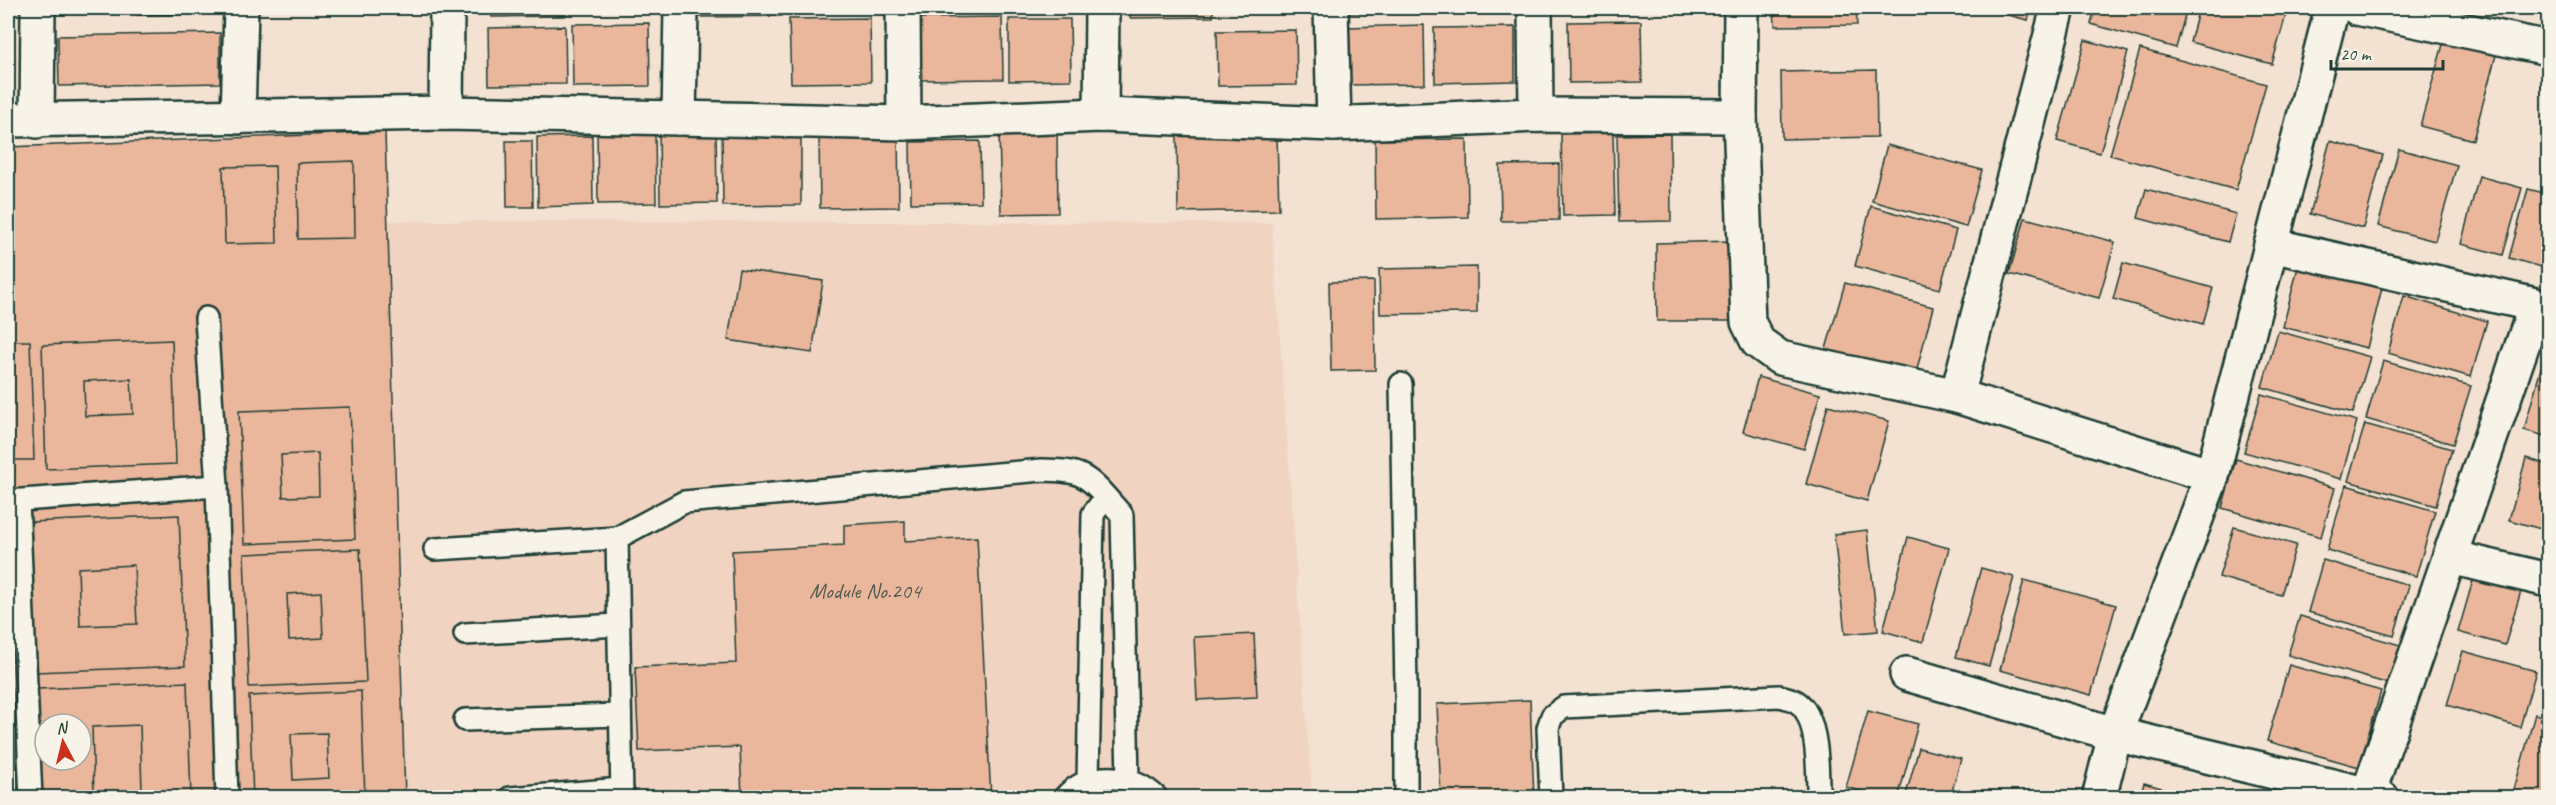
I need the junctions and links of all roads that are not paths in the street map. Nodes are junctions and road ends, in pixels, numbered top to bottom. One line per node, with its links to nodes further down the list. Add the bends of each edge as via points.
1 (38, 8): 20 (street)
2 (241, 8): 18 (street)
3 (447, 8): 14 (street)
4 (681, 8): 19 (street)
5 (903, 8): 21 (street)
6 (1102, 8): 16 (street)
7 (1331, 8): 22 (street)
8 (1535, 8): 15 (street)
9 (1741, 8): 17 (street)
10 (2058, 8): 27 (street)
11 (2332, 8): 23 (street)
12 (2357, 8): 13 (street)
13 (2548, 48)
14 (446, 114): 18 (street); 19 (street)
15 (1536, 115): 17 (street); 22 (street)
16 (1101, 116): 21 (street); 22 (street)
17 (1740, 116): 27 (street, via 1748,322 1758,342 1780,358)
18 (238, 117): 20 (street)
19 (679, 118): 21 (street)
20 (22, 120)
21 (904, 123)
22 (1334, 124)
23 (2271, 245): 24 (street); 28 (street)
24 (2542, 307): 34 (street)
25 (206, 318): 29 (lane)
26 (1401, 384): 51 (lane)
27 (1957, 396): 28 (street)
28 (2212, 476): 41 (street)
29 (217, 486): 31 (lane); 47 (lane)
30 (1106, 497): 32 (lane, via 1090,479 1067,470 1042,470 684,502); 42 (lane, via 1122,515); 43 (lane, via 1093,514)
31 (13, 501): 46 (lane)
32 (617, 538): 33 (lane); 36 (lane)
33 (435, 549)
34 (2450, 557): 35 (street); 45 (street)
35 (2548, 580)
36 (618, 626): 37 (lane); 39 (lane)
37 (465, 634)
38 (1907, 674): 41 (street)
39 (620, 715): 40 (lane); 44 (lane)
40 (465, 720)
41 (2115, 734): 45 (street); 54 (street)
42 (1128, 779): 43 (lane); 50 (lane)
43 (1088, 781): 49 (lane)
44 (622, 793): 48 (lane)
45 (2375, 796)
46 (31, 798)
47 (227, 798)
48 (510, 798)
49 (1064, 798)
50 (1157, 798)
51 (1406, 798)
52 (1551, 798): 53 (lane, via 1548,728 1551,716 1564,708 1779,696 1797,702 1806,711 1815,740)
53 (1818, 798)
54 (2099, 798)

